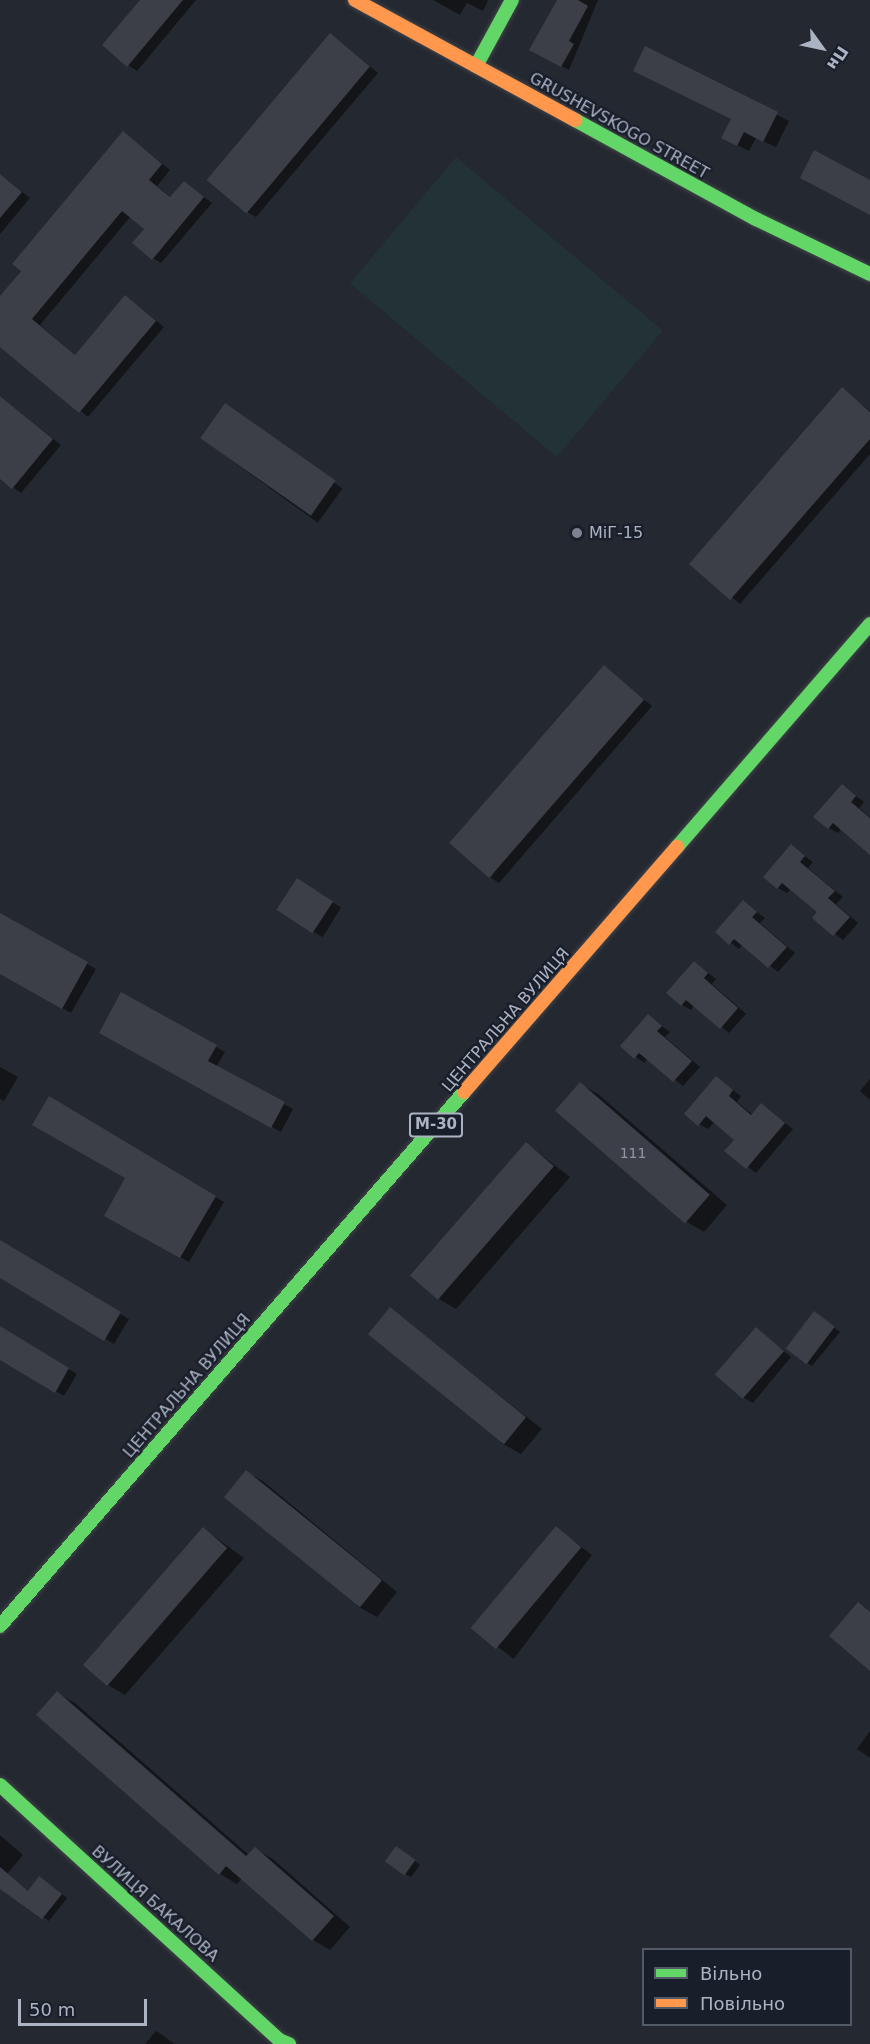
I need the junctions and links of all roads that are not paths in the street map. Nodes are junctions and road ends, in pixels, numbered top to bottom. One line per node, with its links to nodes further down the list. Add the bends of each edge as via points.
1 (355, 0): 3 (main road, GRUSHEVSKOGO STREET)
2 (512, 0): 3 (main road)
3 (476, 66): 4 (main road, GRUSHEVSKOGO STREET, via 756,219)
4 (870, 274)
5 (870, 624): 6 (main road, ЦЕНТРАЛЬНА ВУЛИЦЯ / М-30)
6 (0, 1626)
7 (0, 1785): 8 (main road, ВУЛИЦЯ БАКАЛОВА, via 279,2040)
8 (289, 2044)

